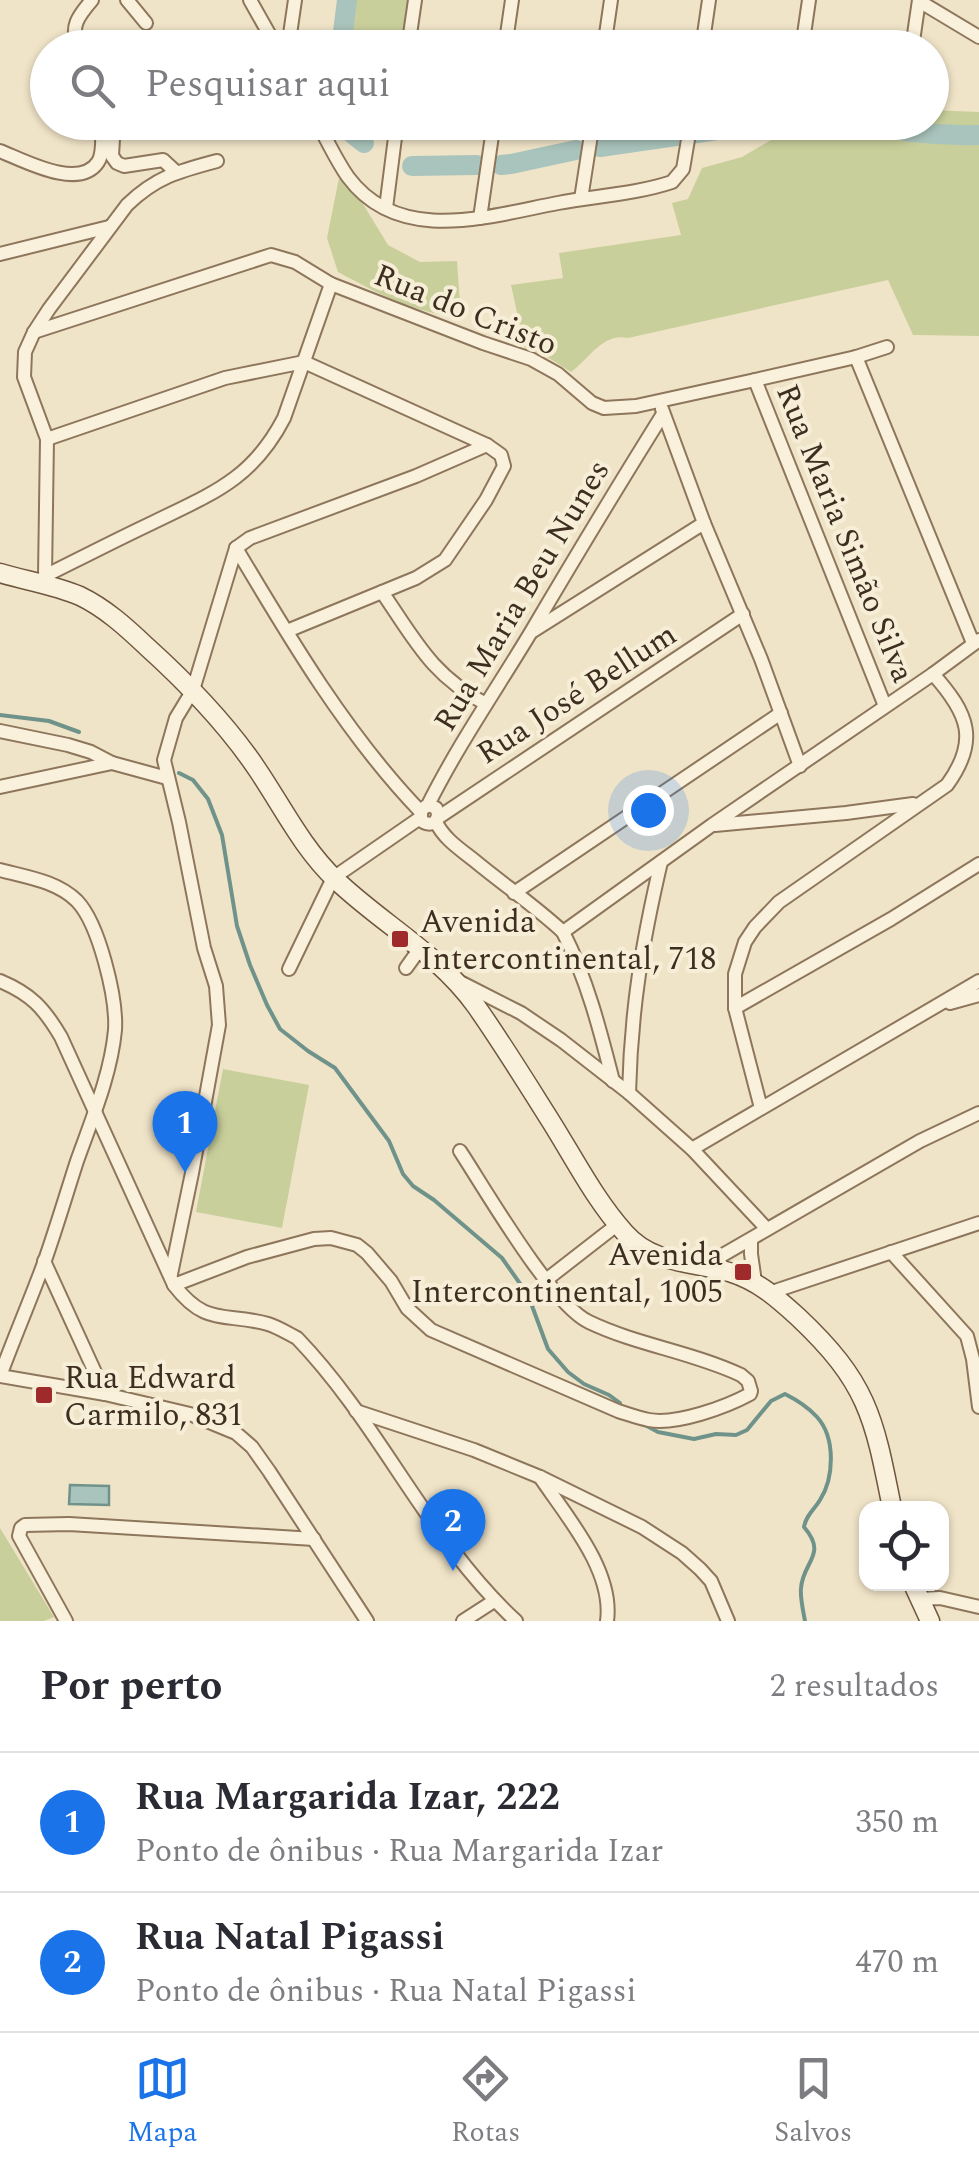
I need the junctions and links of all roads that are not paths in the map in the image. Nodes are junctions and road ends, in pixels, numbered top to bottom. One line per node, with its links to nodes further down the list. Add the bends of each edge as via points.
1 (92, 0): 12 (street)
2 (128, 0): 11 (street)
3 (250, 0): 13 (street)
4 (295, 0): 14 (street)
5 (415, 0): 15 (street)
6 (512, 0): 16 (street)
7 (610, 0): 17 (street)
8 (708, 0): 18 (street)
9 (809, 0): 19 (street)
10 (919, 0): 20 (street); 21 (street)
11 (146, 23)
12 (75, 30)
13 (267, 30)
14 (291, 30)
15 (411, 30)
16 (508, 30)
17 (606, 30)
18 (704, 30)
19 (805, 30)
20 (915, 30)
21 (979, 37)
22 (101, 140): 29 (street, via 96,165 70,174)
23 (113, 140): 31 (street, via 117,163 159,160)
24 (328, 140): 33 (street, via 348,176)
25 (395, 140): 33 (street)
26 (491, 140): 34 (street)
27 (589, 140): 32 (street)
28 (688, 140): 32 (street, via 684,170 672,182)
29 (0, 151)
30 (217, 161): 31 (street)
31 (176, 172): 35 (street, via 142,190)
32 (581, 198): 34 (street)
33 (386, 208): 34 (street, via 430,222)
34 (480, 218)
35 (110, 227): 36 (street); 38 (street)
36 (0, 254)
37 (330, 284): 38 (street, Rua do Cristo, via 271,255); 41 (street); 43 (street, Rua do Cristo, via 531,358 604,408)
38 (34, 332): 44 (street, via 24,377)
39 (887, 347): 40 (street, Rua do Cristo)
40 (856, 357): 42 (street, Rua do Cristo); 54 (street)
41 (304, 362): 44 (street, via 225,378); 45 (street); 49 (street, via 274,438 252,465 223,488)
42 (755, 380): 43 (street, Rua do Cristo); 58 (street, Rua Maria Simão Silva)
43 (662, 408): 46 (street); 53 (street, Rua Maria Beu Nunes)
44 (46, 439): 49 (street)
45 (487, 445): 47 (street); 50 (street, via 504,466 445,560)
46 (704, 523): 51 (street); 53 (street)
47 (236, 548): 52 (street); 56 (street)
48 (0, 574): 49 (street)
49 (44, 579): 56 (street, via 105,610)
50 (382, 592): 52 (street); 57 (street, via 435,669)
51 (743, 614): 59 (street); 67 (street, Rua José Bellum)
52 (287, 631): 66 (street, via 350,725)
53 (531, 632): 57 (street, Rua Maria Beu Nunes)
54 (976, 641): 55 (street)
55 (933, 674): 58 (street); 65 (street, via 970,721 973,749 963,770)
56 (193, 690): 63 (street, via 168,740); 72 (street, via 243,748)
57 (486, 704): 66 (street, Rua Maria Beu Nunes)
58 (885, 706): 62 (street)
59 (781, 713): 62 (street); 73 (street)
60 (0, 731): 61 (street, via 68,745)
61 (112, 763): 63 (street); 64 (street)
62 (800, 766): 68 (street)
63 (168, 778): 99 (street, via 219,1025)
64 (0, 787)
65 (920, 804): 68 (street); 82 (street, via 766,914 740,956)
66 (423, 811): 67 (street, via 436,808); 72 (street, Rua Maria Beu Nunes)
67 (437, 820): 73 (street, via 447,839)
68 (712, 825): 69 (street)
69 (661, 862): 74 (street); 85 (street, via 636,984)
70 (979, 864): 82 (street)
71 (0, 870): 86 (street, via 66,892 90,918 115,1019)
72 (334, 878): 75 (street); 77 (street)
73 (514, 893): 74 (street)
74 (563, 932): 84 (street)
75 (421, 947): 76 (street); 78 (street)
76 (406, 968)
77 (289, 969)
78 (455, 979): 84 (street, via 521,1013); 91 (street)
79 (979, 980): 83 (street)
80 (0, 981): 86 (street, via 45,1012)
81 (979, 995): 83 (street)
82 (735, 1008): 87 (street)
83 (933, 1008): 87 (street)
84 (613, 1081): 85 (street)
85 (629, 1093): 89 (street)
86 (96, 1108): 96 (street); 99 (street)
87 (761, 1108): 89 (street)
88 (979, 1113): 93 (street)
89 (692, 1149): 93 (street)
90 (460, 1151): 98 (street)
91 (618, 1224): 97 (street, via 641,1248); 98 (street)
92 (978, 1225): 95 (street)
93 (767, 1229): 94 (street)
94 (751, 1240): 97 (street); 100 (street)
95 (891, 1252): 100 (street); 101 (street)
96 (44, 1261): 102 (street); 104 (street)
97 (712, 1268): 100 (street)
98 (546, 1280): 99 (street, via 588,1322 741,1374 751,1391 673,1420 618,1411 432,1330 367,1253 331,1238)
99 (172, 1281): 106 (street, via 203,1312 264,1322 296,1338)
100 (764, 1287): 108 (street, via 834,1353 859,1388)
101 (973, 1335): 103 (street)
102 (0, 1376): 104 (street)
103 (977, 1388): 105 (street)
104 (105, 1394): 109 (street, via 190,1414 236,1433)
105 (979, 1407)
106 (356, 1411): 107 (street); 111 (street)
107 (540, 1477): 117 (street, via 602,1577); 118 (street, via 682,1553 711,1580)
108 (891, 1501)
109 (314, 1539): 113 (street, via 25,1525 20,1536); 114 (street)
110 (917, 1591): 112 (street); 119 (street)
111 (494, 1601): 115 (street); 116 (street)
112 (979, 1607)
113 (66, 1621)
114 (366, 1621)
115 (463, 1621)
116 (516, 1621)
117 (607, 1621)
118 (728, 1621)
119 (930, 1621)

